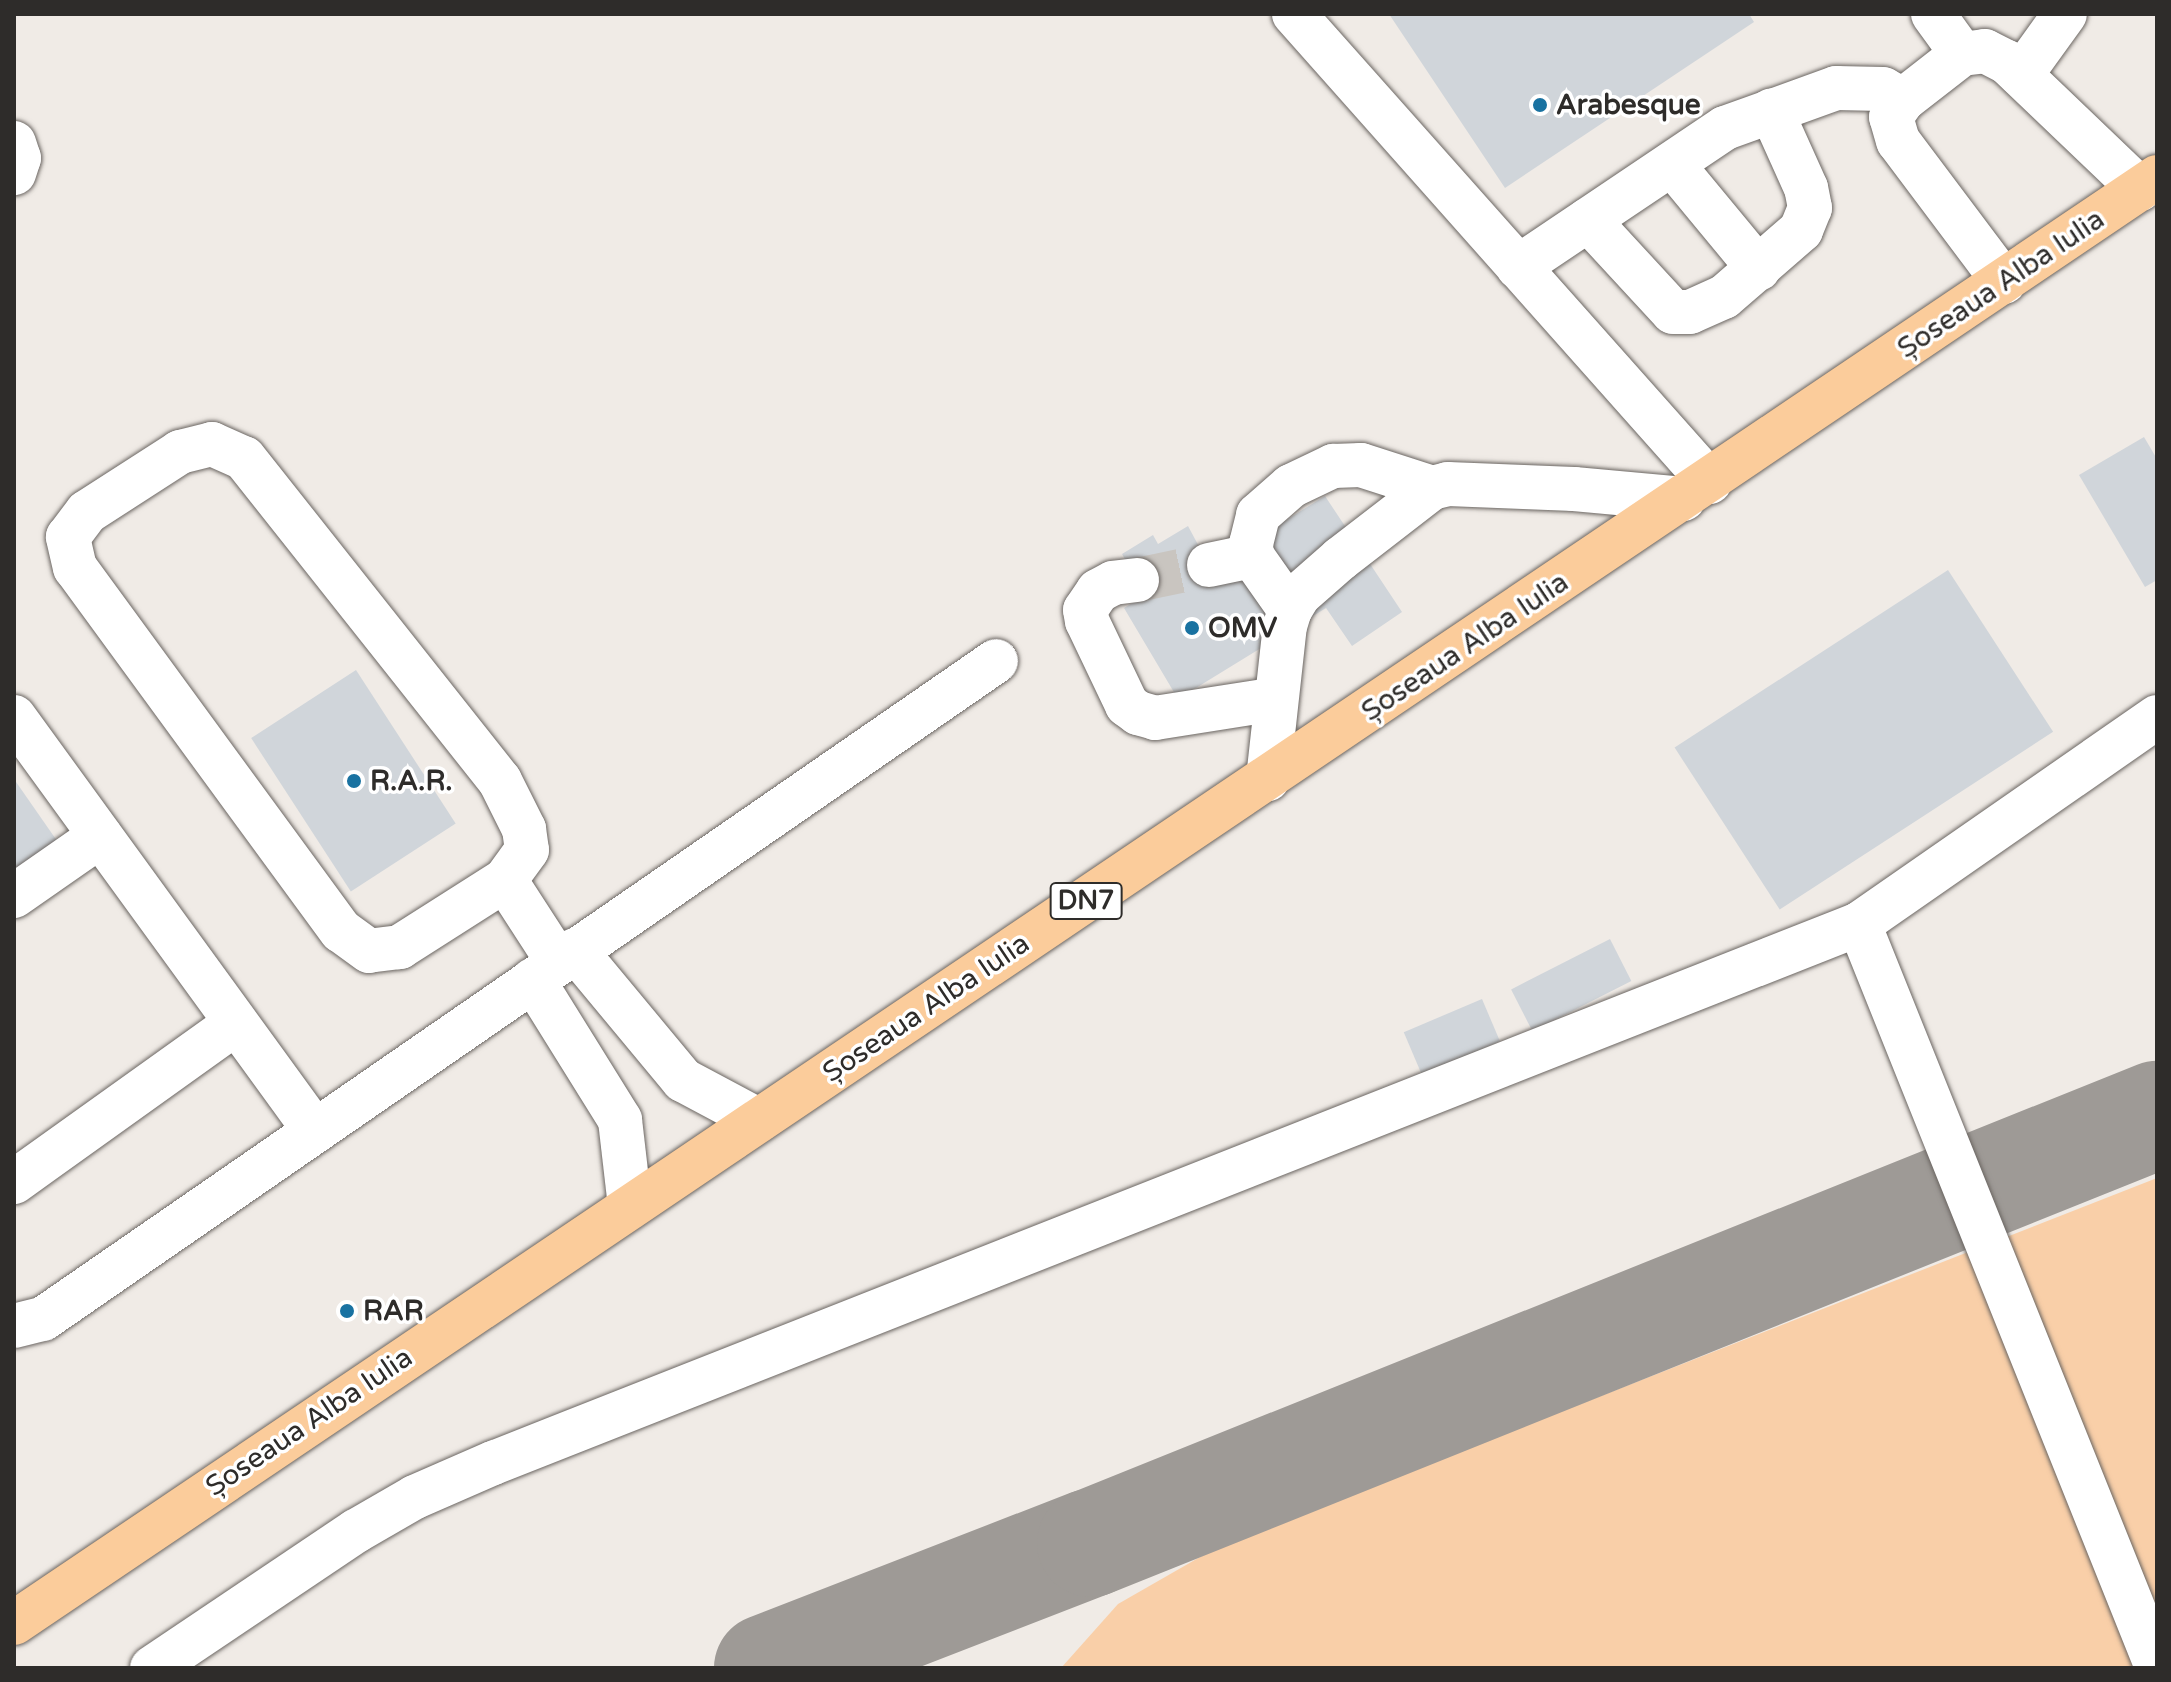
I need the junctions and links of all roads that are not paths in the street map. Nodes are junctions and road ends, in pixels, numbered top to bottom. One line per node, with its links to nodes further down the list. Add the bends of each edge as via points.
1 (1294, 14): 13 (street)
2 (1933, 14): 4 (street)
3 (2065, 14): 5 (street)
4 (1962, 54): 5 (street, via 1985,51); 6 (street)
5 (2021, 75): 11 (street)
6 (1903, 100): 7 (street, via 1883,89 1836,88); 15 (street, via 1891,117 1898,141)
7 (1771, 110): 9 (street, via 1725,128); 14 (street, via 1810,208 1801,230)
8 (14, 143): 10 (street, via 19,158)
9 (1672, 164): 12 (street); 14 (street)
10 (14, 173)
11 (2149, 183): 15 (main road, Șoseaua Alba Iulia / DN7)
12 (1588, 220): 13 (street); 14 (street, via 1673,312 1690,312 1724,297)
13 (1518, 267): 17 (street)
14 (1759, 269)
15 (2004, 282): 17 (main road, Șoseaua Alba Iulia / DN7)
16 (1432, 488): 17 (street, via 1448,484); 18 (street, via 1361,465 1333,466 1308,475 1258,515); 21 (street, via 1340,559 1299,595)
17 (1697, 490): 26 (main road, Șoseaua Alba Iulia / DN7)
18 (1252, 556): 19 (street); 21 (street)
19 (1209, 565)
20 (1137, 580): 23 (street, via 1098,591 1085,610 1127,705 1155,718)
21 (1290, 610): 23 (street)
22 (996, 661): 31 (street)
23 (1276, 699): 26 (street)
24 (14, 717): 27 (street)
25 (2157, 717): 30 (street)
26 (1268, 779): 33 (main road, Șoseaua Alba Iulia / DN7)
27 (100, 836): 29 (street); 32 (street)
28 (505, 880): 28 (street, via 527,850 524,829 500,781 244,458 212,444 180,452 87,512 68,537 75,568 341,931 369,951 400,947); 31 (street)
29 (14, 896)
30 (1859, 924): 39 (street); 40 (street, via 493,1463 415,1497 356,1531)
31 (555, 964): 33 (street, via 683,1080); 34 (street); 36 (street, via 620,1120)
32 (236, 1023): 34 (street); 35 (street)
33 (758, 1120): 36 (main road, Șoseaua Alba Iulia / DN7)
34 (315, 1131): 37 (street, via 43,1319)
35 (14, 1182)
36 (630, 1206): 38 (main road, Șoseaua Alba Iulia / DN7)
37 (14, 1326)
38 (14, 1623)
39 (2157, 1667)
40 (152, 1668)

